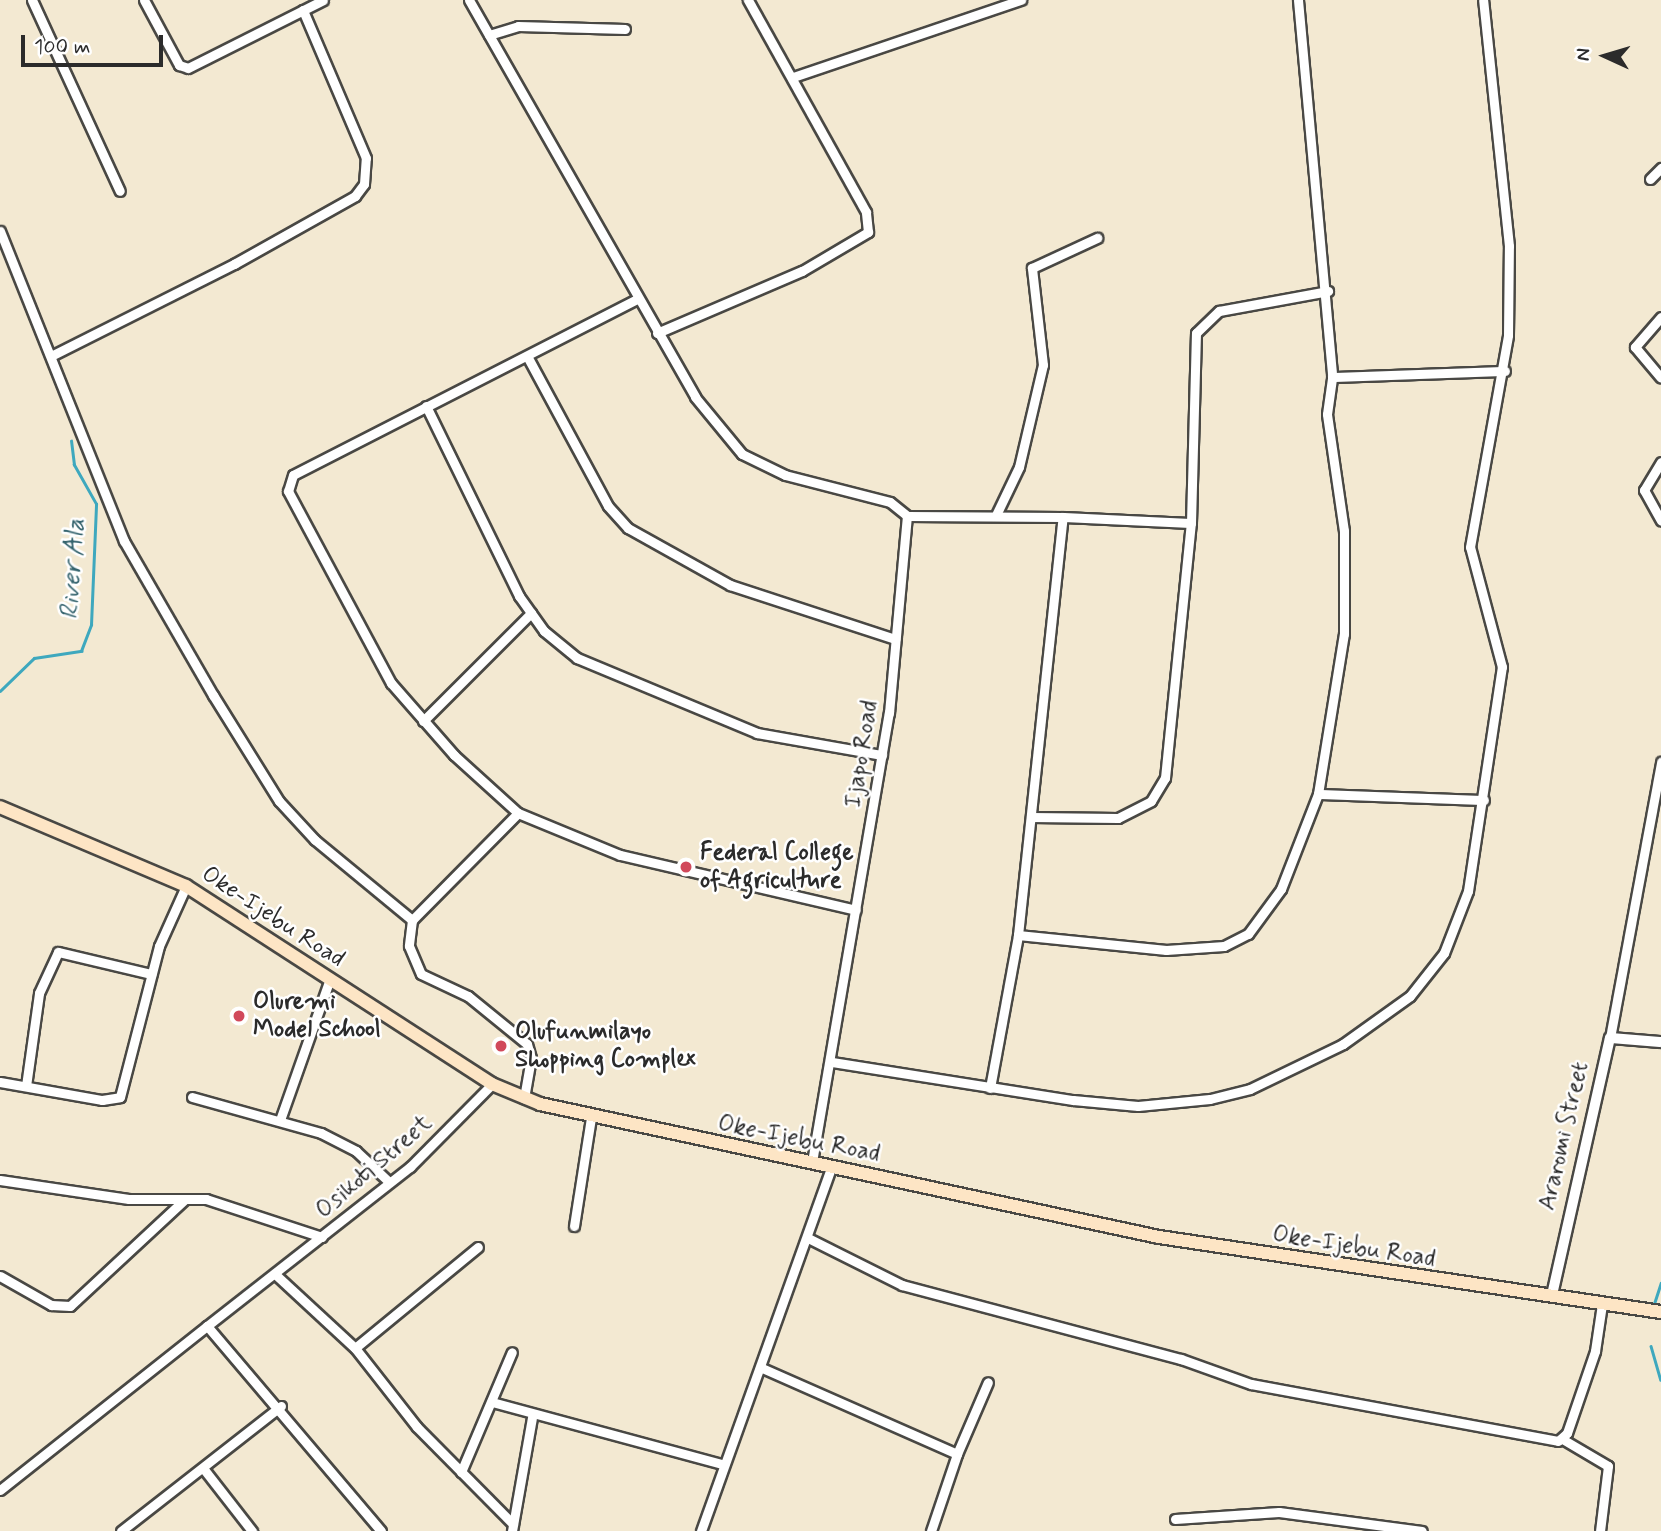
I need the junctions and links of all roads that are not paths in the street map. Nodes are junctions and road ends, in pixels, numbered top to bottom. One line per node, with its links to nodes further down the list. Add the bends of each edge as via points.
1 (32, 0): 15 (street)
2 (145, 0): 9 (street, via 179,65 188,68)
3 (323, 0): 9 (street)
4 (469, 0): 11 (street)
5 (748, 0): 12 (street)
6 (1021, 0): 12 (street)
7 (1298, 0): 18 (street)
8 (1483, 0): 24 (street, via 1508,246)
9 (303, 10): 22 (street, via 366,158 364,184 355,196 234,264)
10 (625, 29): 11 (street, via 518,26)
11 (489, 35): 19 (street)
12 (793, 77): 21 (street, via 866,212 868,232 802,271)
13 (1661, 168): 14 (street)
14 (1650, 180)
15 (120, 191)
16 (0, 231): 22 (street)
17 (1097, 239): 29 (street, via 1032,268 1043,365 1025,448)
18 (1328, 291): 25 (street); 33 (street, via 1219,311 1200,324)
19 (637, 299): 21 (street); 23 (street)
20 (1661, 317): 26 (street, via 1635,347)
21 (657, 333): 30 (street, via 695,397 742,454 785,475 890,502)
22 (53, 355): 46 (street, via 124,541 279,801 315,840)
23 (527, 356): 27 (street); 35 (street, via 608,506 628,528 730,585)
24 (1505, 371): 25 (street); 40 (street, via 1470,547 1502,667)
25 (1332, 377): 39 (street, via 1327,414 1346,589)
26 (1661, 378)
27 (426, 405): 34 (street); 36 (street, via 293,475 287,484 360,631)
28 (1661, 462): 32 (street, via 1644,490)
29 (996, 515): 30 (street); 31 (street)
30 (907, 516): 35 (street, Ijapo Road)
31 (1063, 517): 33 (street); 43 (street)
32 (1661, 521)
33 (1191, 523): 43 (street, via 1165,778 1152,801 1118,818)
34 (531, 613): 36 (street); 37 (street, via 577,658 617,680 757,733)
35 (895, 639): 37 (street, Ijapo Road)
36 (423, 721): 42 (street)
37 (882, 755): 45 (street, Ijapo Road)
38 (1661, 762): 50 (street)
39 (1318, 794): 40 (street); 47 (street, via 1281,889 1248,934 1224,946 1166,950)
40 (1484, 800): 56 (street, via 1468,891 1444,953 1410,996 1343,1044 1250,1089 1177,1104 1073,1100)
41 (0, 807): 44 (main road, Oke-Ijebu Road)
42 (518, 813): 45 (street, via 620,855); 46 (street)
43 (1031, 817): 47 (street)
44 (186, 886): 48 (street); 49 (main road, Oke-Ijebu Road)
45 (856, 910): 52 (street, Ijapo Road)
46 (412, 919): 58 (street, via 411,956 421,974 468,996 527,1044 531,1058)
47 (1018, 935): 56 (street)
48 (151, 974): 55 (street, via 120,1097 102,1100); 55 (street, via 58,952 40,993)
49 (330, 979): 54 (main road, Oke-Ijebu Road); 60 (street)
50 (1609, 1038): 51 (street, Araromi Street); 72 (street, Araromi Street)
51 (1661, 1042)
52 (832, 1062): 56 (street); 61 (street, Ijapo Road)
53 (0, 1082): 55 (street)
54 (492, 1084): 58 (main road, Oke-Ijebu Road); 64 (street, Osikoti Street)
55 (26, 1086)
56 (990, 1088)
57 (192, 1097): 60 (street)
58 (524, 1098): 59 (main road, Oke-Ijebu Road)
59 (591, 1118): 61 (main road, Oke-Ijebu Road); 66 (street)
60 (280, 1119): 64 (street, via 339,1141)
61 (812, 1162): 62 (main road, Oke-Ijebu Road)
62 (832, 1166): 68 (street); 72 (main road, Oke-Ijebu Road, via 1159,1237)
63 (0, 1180): 65 (street, via 87,1195)
64 (389, 1182): 67 (street, Osikoti Street)
65 (185, 1199): 67 (street, via 223,1203); 71 (street, via 70,1306 51,1306)
66 (574, 1226)
67 (322, 1237): 70 (street, Osikoti Street)
68 (808, 1238): 78 (street); 83 (street, via 902,1284 1181,1359 1251,1384)
69 (478, 1247): 76 (street)
70 (275, 1274): 75 (street, Osikoti Street); 76 (street)
71 (0, 1276)
72 (1552, 1295): 73 (main road, Oke-Ijebu Road)
73 (1602, 1304): 74 (main road, Oke-Ijebu Road); 83 (street, via 1595,1351)
74 (1661, 1312)
75 (206, 1326): 81 (street); 88 (street, Osikoti Street)
76 (355, 1348): 87 (street)
77 (512, 1352): 80 (street)
78 (762, 1368): 84 (street); 85 (street)
79 (988, 1382): 84 (street)
80 (492, 1402): 82 (street); 87 (street)
81 (281, 1406): 86 (street); 93 (street)
82 (533, 1417): 85 (street); 90 (street)
83 (1564, 1440): 97 (street, via 1608,1466)
84 (957, 1454): 95 (street)
85 (722, 1464): 94 (street)
86 (203, 1468): 91 (street); 92 (street)
87 (461, 1472): 90 (street)
88 (0, 1490)
89 (1175, 1519): 96 (street, via 1279,1512)
90 (512, 1527)
91 (121, 1531)
92 (253, 1531)
93 (381, 1531)
94 (701, 1531)
95 (931, 1531)
96 (1422, 1531)
97 (1600, 1531)

